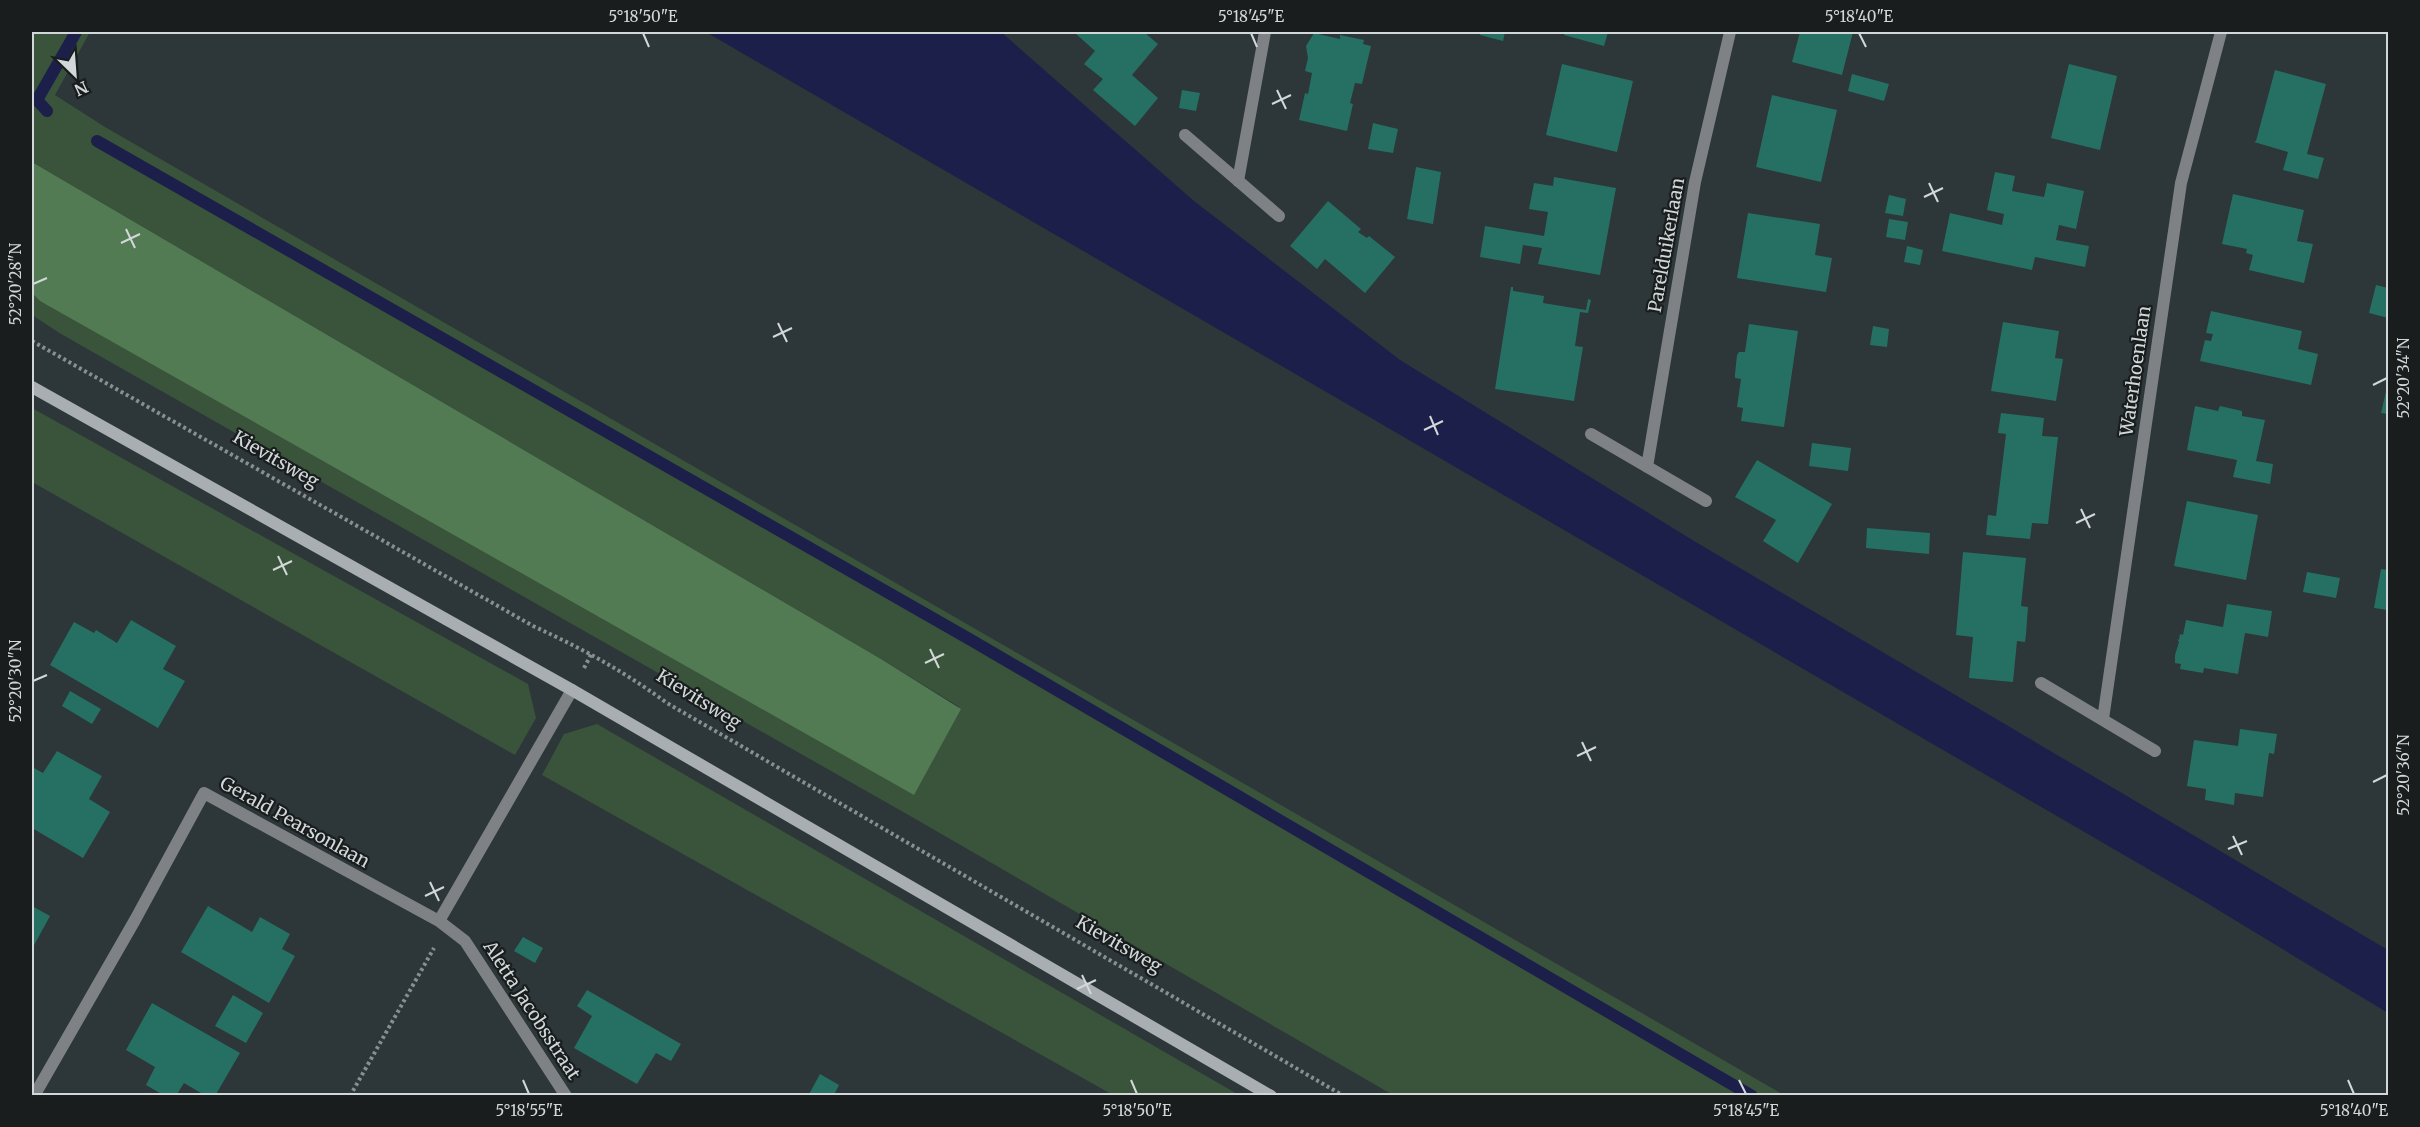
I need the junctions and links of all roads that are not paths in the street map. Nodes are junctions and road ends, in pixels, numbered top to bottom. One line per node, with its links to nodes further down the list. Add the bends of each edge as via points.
1 (1265, 32): 5 (street)
2 (1730, 32): 9 (street, Parelduikerlaan, via 1695,182)
3 (2221, 32): 13 (street, Waterhoenlaan, via 2181,183)
4 (1185, 135): 5 (street)
5 (1238, 181): 6 (street)
6 (1278, 216)
7 (32, 387): 12 (street)
8 (1591, 434): 9 (street)
9 (1647, 467): 10 (street)
10 (1706, 501)
11 (2041, 683): 13 (street)
12 (572, 690): 15 (street); 18 (street)
13 (2103, 719): 14 (street)
14 (2155, 750)
15 (439, 921): 16 (street, Gerald Pearsonlaan, via 204,793); 17 (street, Aletta Jacobsstraat, via 465,941)
16 (34, 1095)
17 (567, 1095)
18 (1271, 1095)

